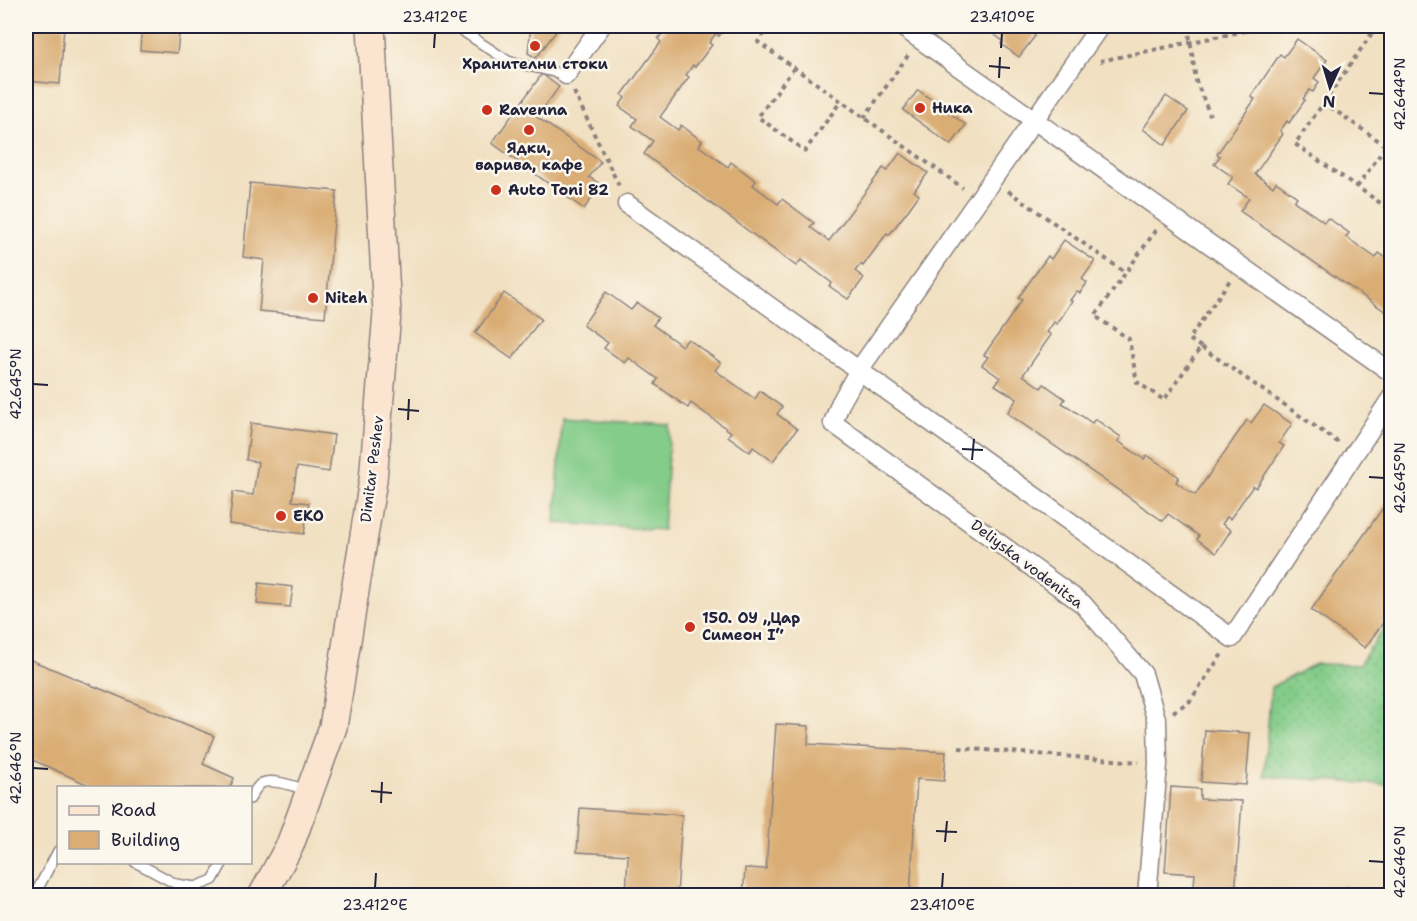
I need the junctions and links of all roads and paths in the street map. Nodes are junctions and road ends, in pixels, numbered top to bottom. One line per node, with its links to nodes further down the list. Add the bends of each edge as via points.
1 (371, 26): 39 (main road, Dimitar Peshev, via 387,313 373,480 333,727)
2 (455, 26): 14 (lane, via 508,61)
3 (601, 26): 14 (street)
4 (770, 26): 13 (path, via 758,42)
5 (902, 26): 10 (street)
6 (1100, 26): 12 (street)
7 (1188, 26): 11 (path)
8 (1269, 26): 11 (path)
9 (1377, 26): 16 (path)
10 (920, 39): 18 (path); 19 (street)
11 (1190, 42): 12 (path); 17 (path, via 1196,81)
12 (1071, 67): 19 (street)
13 (794, 68): 15 (path); 15 (path, via 758,117 805,151)
14 (566, 75): 25 (path)
15 (841, 101): 18 (path)
16 (1323, 102): 20 (path); 23 (path, via 1295,144)
17 (1210, 115)
18 (864, 118): 24 (path)
19 (1034, 120): 22 (street); 27 (street)
20 (1386, 146): 21 (path); 23 (path)
21 (1392, 150)
22 (992, 180): 24 (street); 29 (path)
23 (1357, 187): 26 (path)
24 (978, 199): 31 (street)
25 (627, 204): 31 (street)
26 (1392, 211)
27 (1167, 214): 28 (street); 29 (path)
28 (1240, 266): 30 (path, via 1189,339); 32 (street)
29 (1126, 273): 30 (path, via 1095,316 1129,339 1137,382 1164,400)
30 (1201, 347): 34 (path)
31 (859, 370): 35 (street); 36 (street, Deliyska vodenitsa, via 833,423 1083,604 1143,674)
32 (1392, 373)
33 (1392, 397): 34 (street)
34 (1355, 453): 35 (street)
35 (1232, 638): 36 (path, via 1190,701)
36 (1157, 722): 38 (street, Deliyska vodenitsa)
37 (959, 748): 38 (path)
38 (1158, 764): 47 (street, Deliyska vodenitsa)
39 (310, 790): 40 (lane, via 273,781 262,783); 46 (main road, Dimitar Peshev, via 290,845)
40 (252, 796)
41 (57, 853): 45 (lane)
42 (139, 864): 43 (lane, via 176,884 195,887 213,880)
43 (222, 864)
44 (1392, 892): 48 (path, via 1344,888)
45 (34, 896)
46 (261, 896)
47 (1147, 896)
48 (1343, 896)

